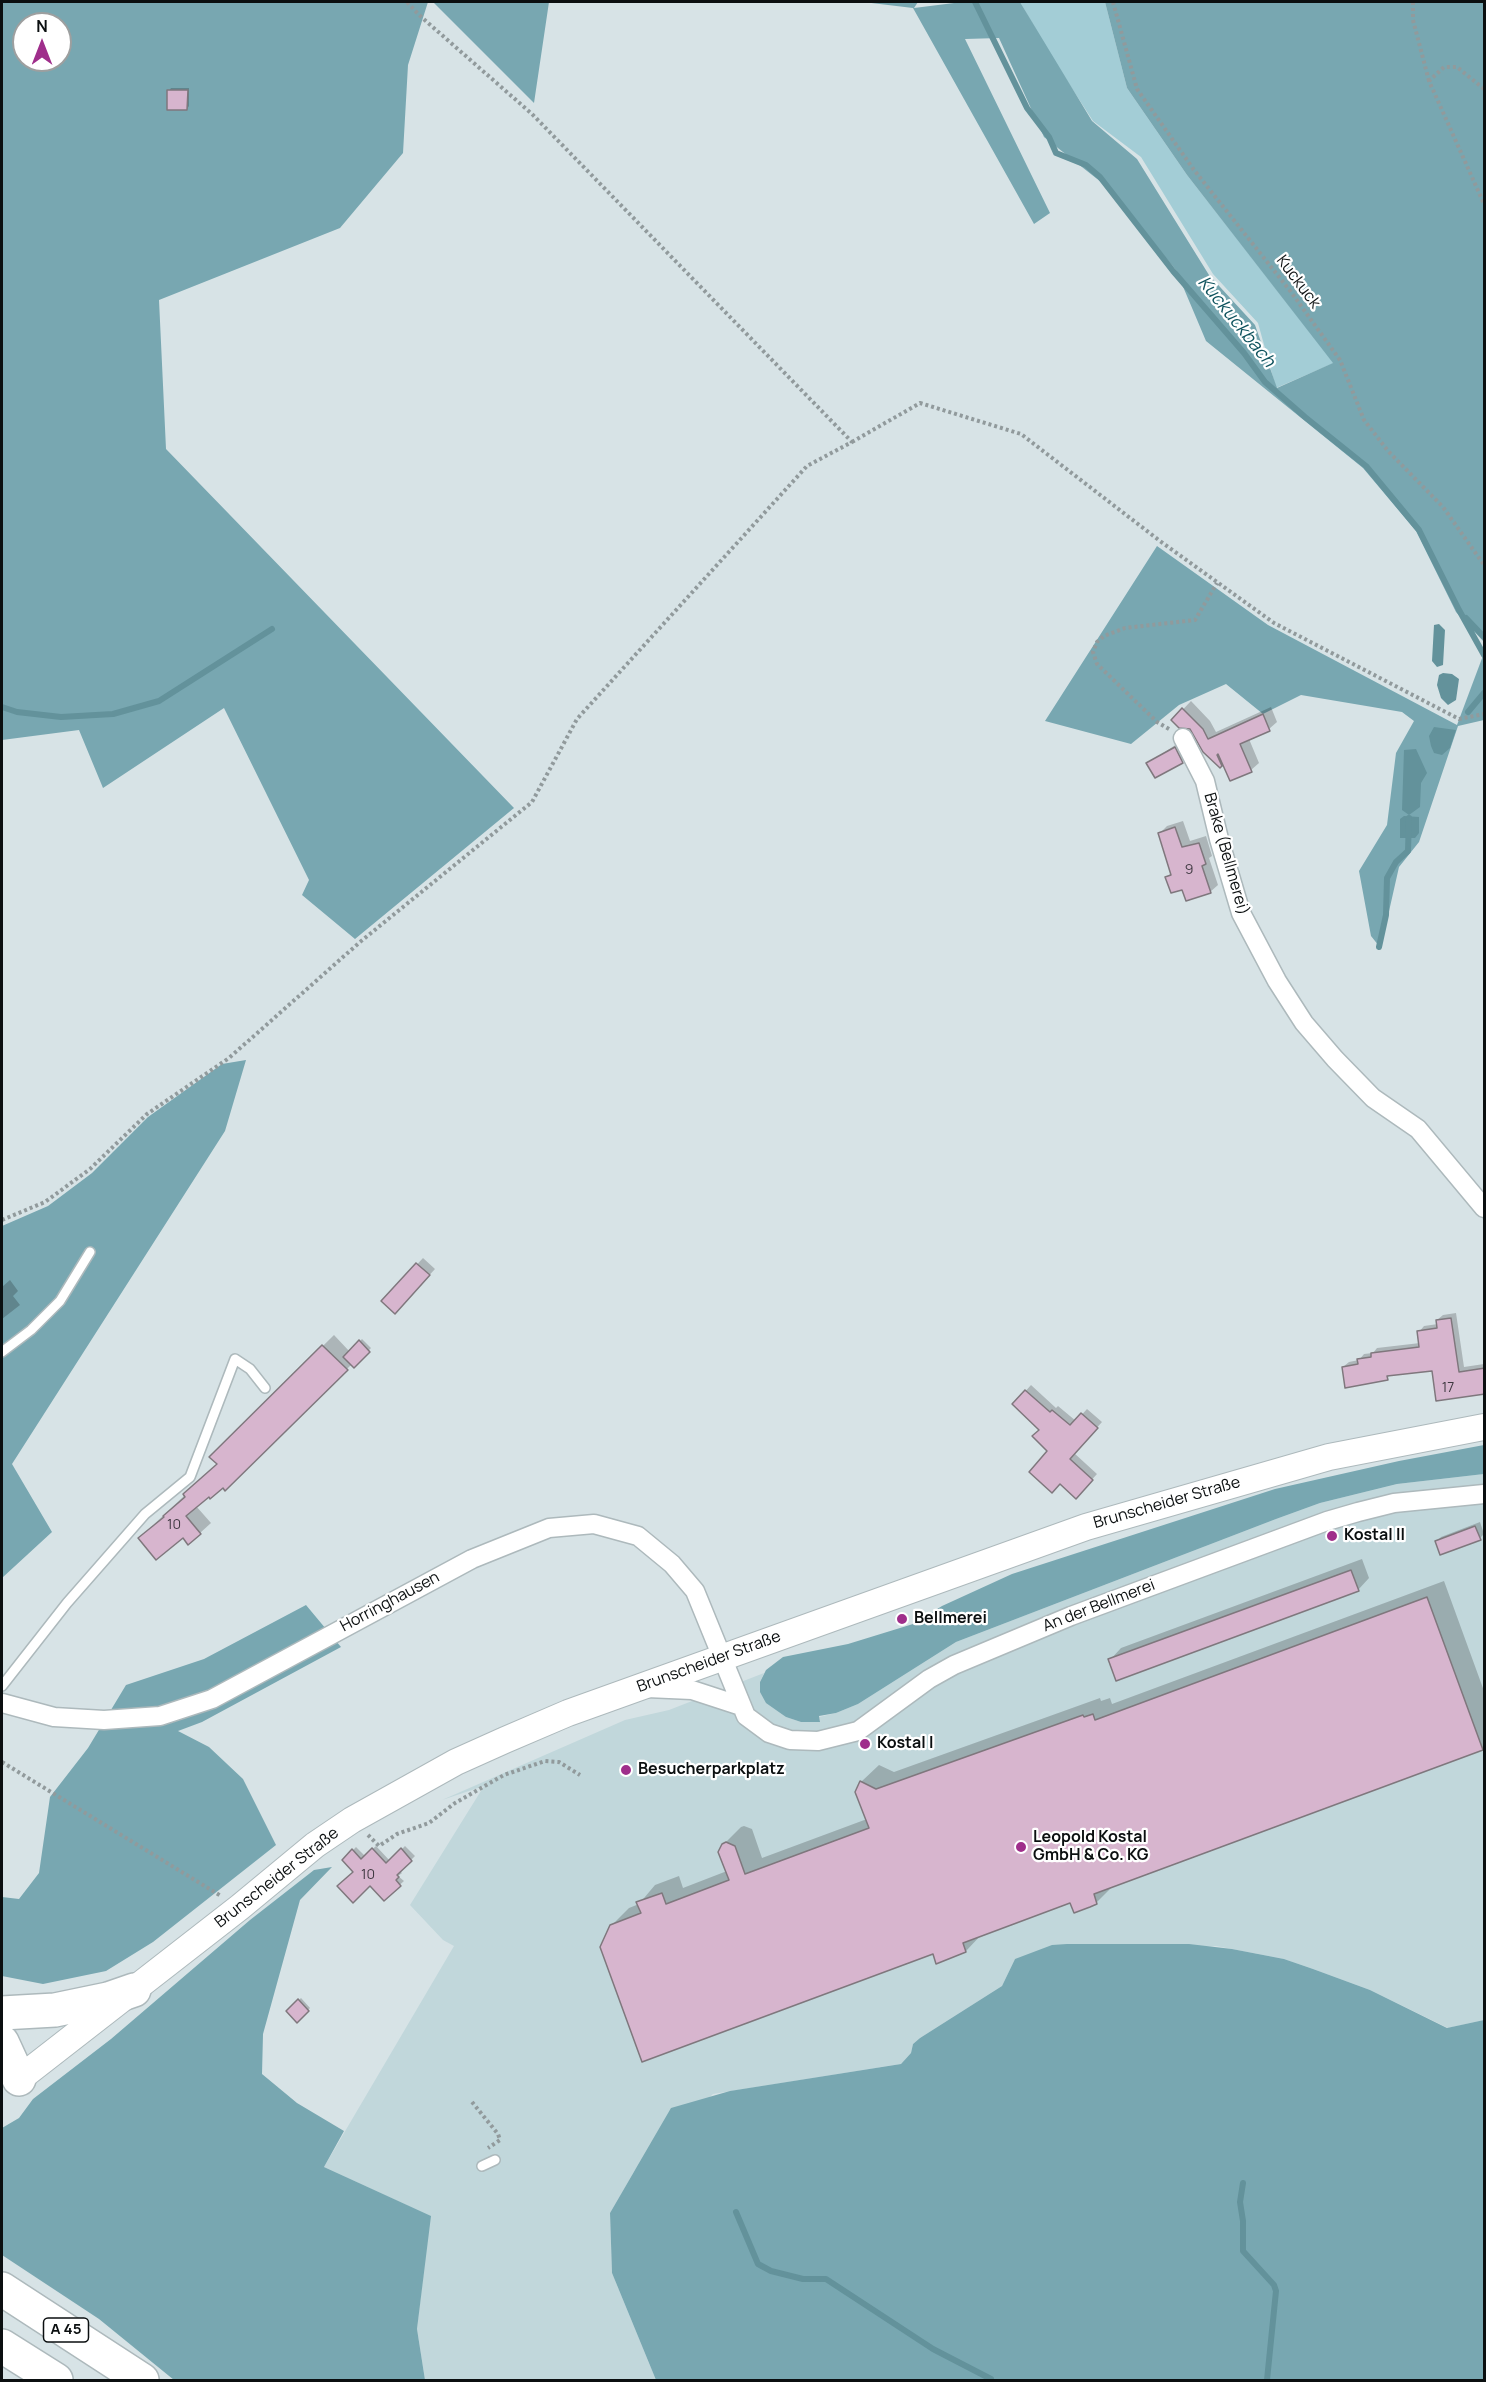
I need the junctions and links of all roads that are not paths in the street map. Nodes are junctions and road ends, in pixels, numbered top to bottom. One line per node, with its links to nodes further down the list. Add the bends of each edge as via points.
1 (1183, 738): 2 (street, Brake (Bellmerei), via 1205,781 1241,913 1277,981 1304,1023 1335,1059 1373,1098 1418,1129)
2 (1485, 1208)
3 (90, 1252): 4 (lane, via 60,1301)
4 (2, 1352)
5 (266, 1388): 9 (lane, via 235,1359 190,1477 145,1514 67,1603)
6 (1485, 1427): 8 (main road, Brunscheider Straße, via 1329,1457 1086,1527)
7 (1485, 1494): 12 (street, An der Bellmerei, via 1394,1503 1327,1521 1071,1616 954,1665 929,1679 870,1725 837,1738 790,1740 769,1733 747,1716)
8 (722, 1658): 10 (main road, Brunscheider Straße); 11 (street, Horringhausen, via 695,1591 672,1564 638,1536 594,1524 549,1527 492,1550 386,1603 212,1699 160,1716 104,1720 54,1717); 12 (street, An der Bellmerei)
9 (2, 1686)
10 (637, 1688): 12 (street, An der Bellmerei, via 692,1690); 13 (main road, Brunscheider Straße, via 456,1762 352,1820 315,1845)
11 (2, 1703)
12 (741, 1706)
13 (134, 1990): 14 (highway, via 55,2010); 16 (main road, Brunscheider Straße)
14 (2, 2013)
15 (2, 2042): 16 (highway)
16 (10, 2074)
17 (495, 2160): 18 (lane)
18 (482, 2166)
19 (2, 2289): 22 (highway, A 45)
20 (2, 2346): 21 (highway, A 45)
21 (56, 2380)
22 (142, 2380)

